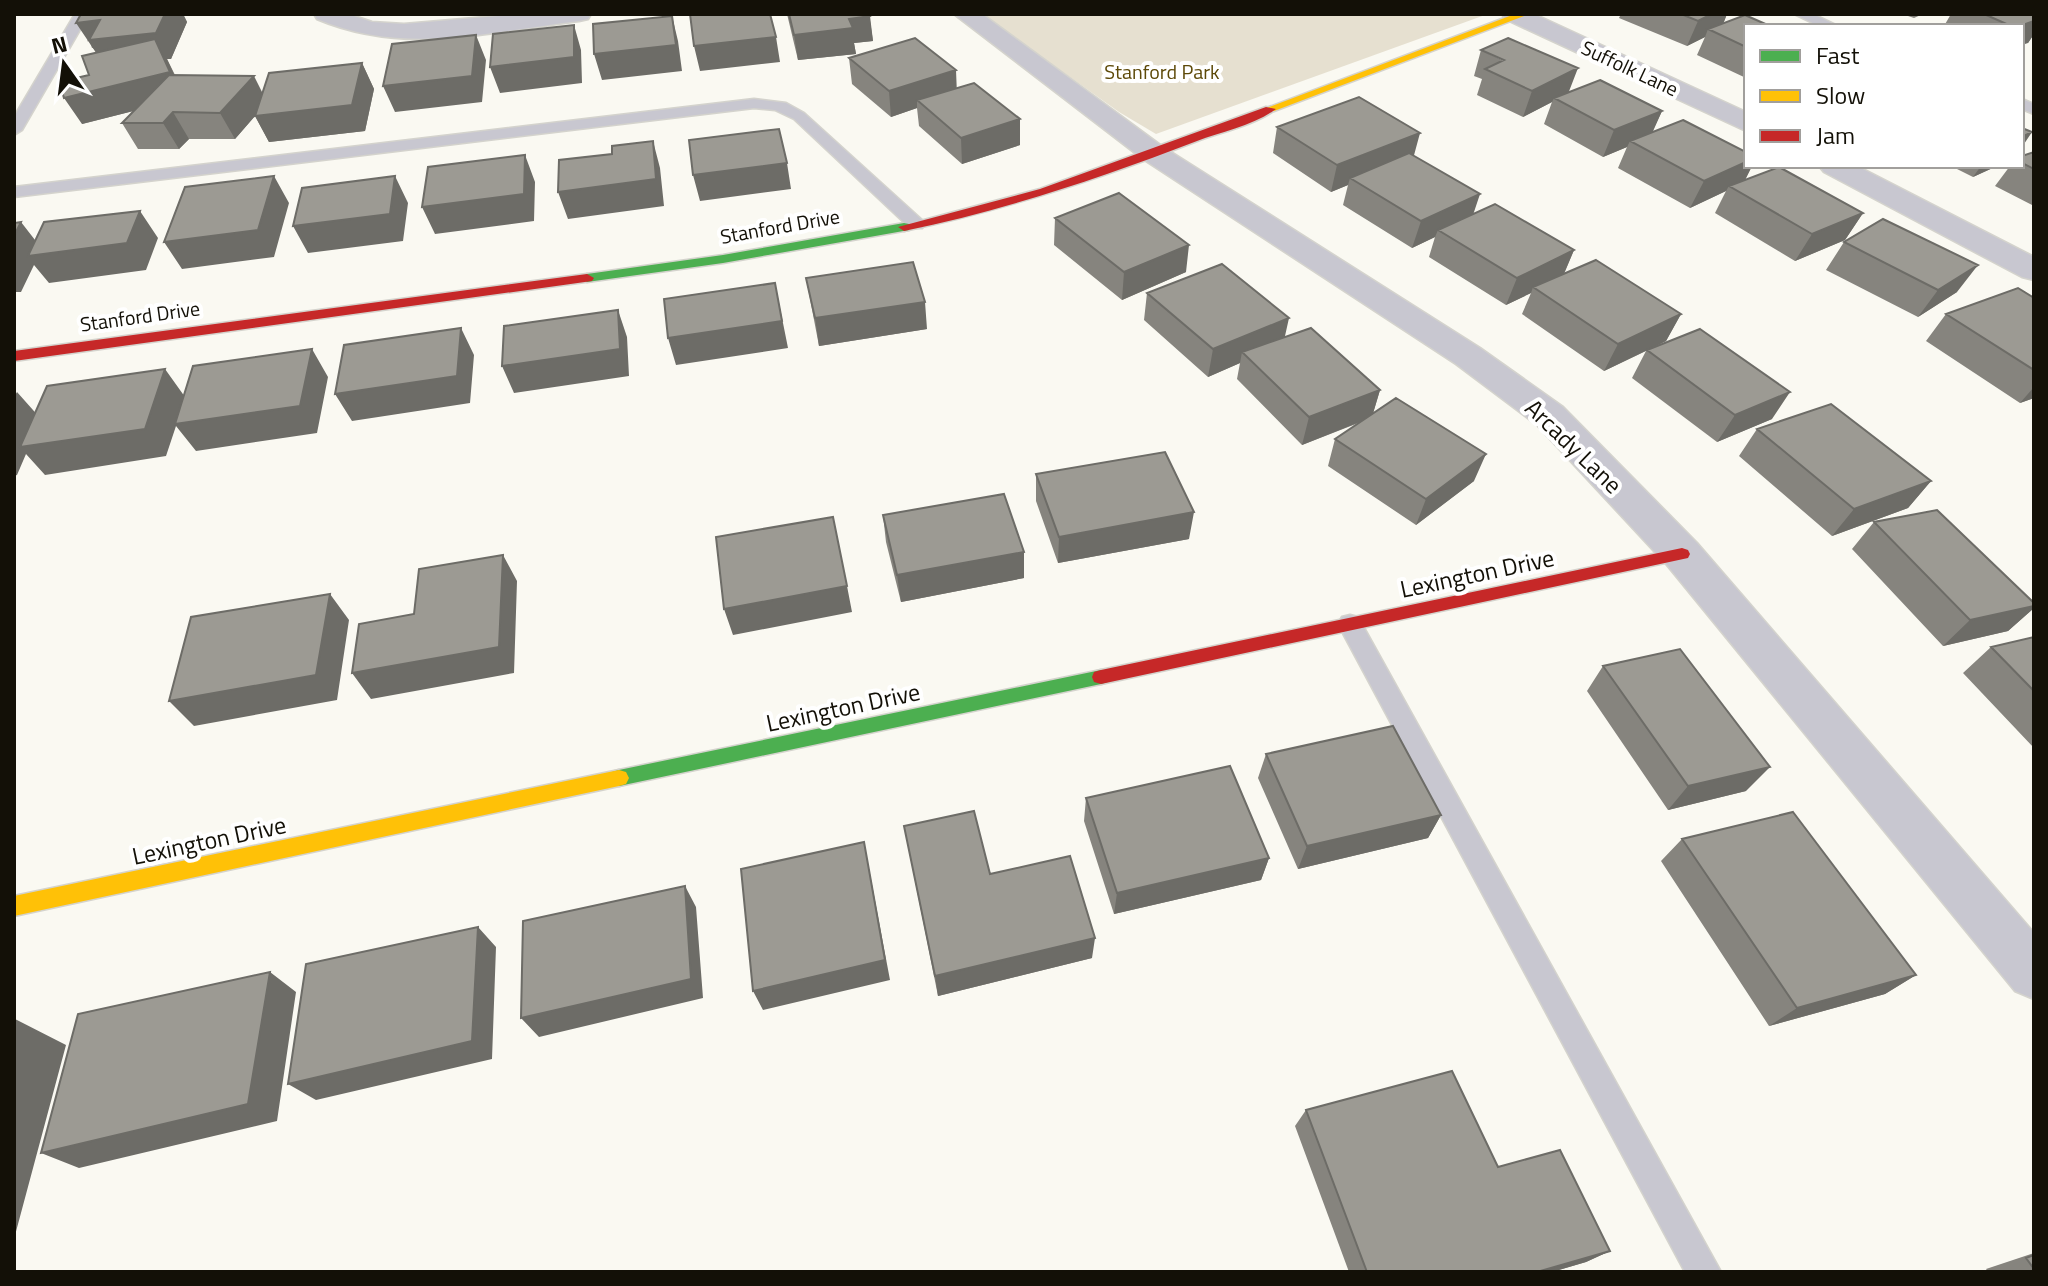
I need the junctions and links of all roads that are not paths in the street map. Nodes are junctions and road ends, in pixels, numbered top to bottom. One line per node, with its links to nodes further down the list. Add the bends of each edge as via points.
1 (82, 14): 9 (lane)
2 (326, 14): 3 (street, via 378,31)
3 (579, 14)
4 (966, 14): 10 (street, Arcady Lane)
5 (1801, 14): 7 (lane)
6 (1519, 15): 8 (street, Suffolk Lane); 10 (street, Stanford Drive)
7 (1826, 24)
8 (1744, 122)
9 (14, 130)
10 (1153, 153): 13 (street, Stanford Drive, via 971,215); 16 (street, Arcady Lane, via 1468,356 1550,416)
11 (1838, 168): 14 (street)
12 (14, 192): 13 (lane, via 769,103 799,116)
13 (916, 224): 15 (street, Stanford Drive, via 723,259)
14 (2034, 270)
15 (14, 356)
16 (1682, 554): 17 (street, Lexington Drive); 19 (street, Arcady Lane)
17 (1350, 624): 18 (street, Lexington Drive); 20 (lane)
18 (14, 906)
19 (2034, 973)
20 (1704, 1272)

